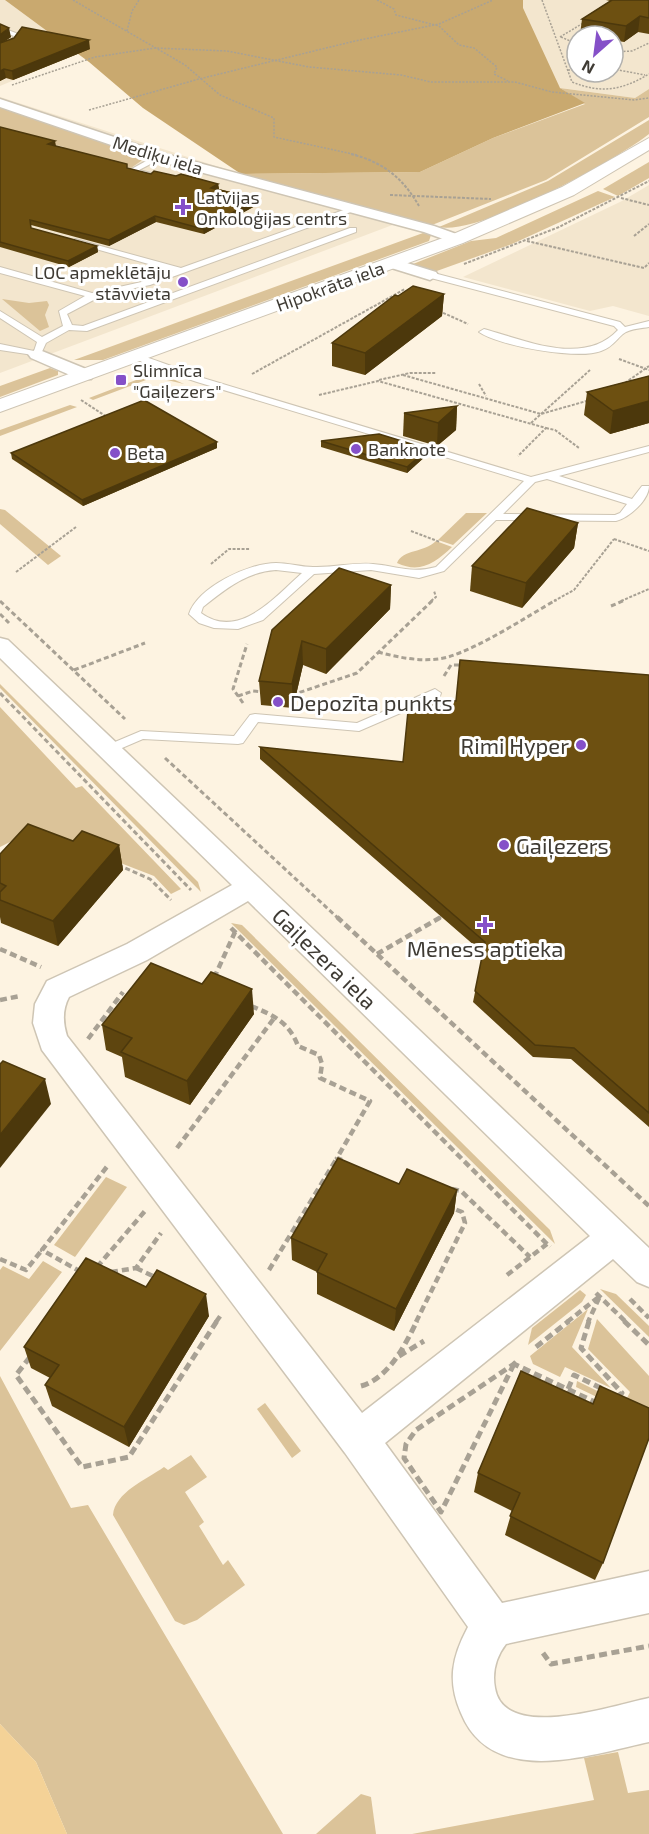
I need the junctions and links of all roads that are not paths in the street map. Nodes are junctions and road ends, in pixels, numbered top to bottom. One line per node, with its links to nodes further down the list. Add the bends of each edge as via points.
1 (588, 0): 2 (lane)
2 (600, 2)
3 (0, 29): 4 (lane, via 18,35 12,44)
4 (0, 49)
5 (0, 103): 7 (street, Mediķu iela)
6 (649, 143): 13 (street, Hipokrāta iela, via 568,191)
7 (160, 157): 8 (lane, via 132,171); 9 (street, Mediķu iela)
8 (148, 175)
9 (356, 209): 11 (lane); 13 (street, Mediķu iela)
10 (353, 230): 14 (lane)
11 (293, 232): 14 (lane); 17 (lane)
12 (69, 239): 17 (lane)
13 (457, 239): 15 (street, Hipokrāta iela)
14 (319, 243): 22 (lane, via 84,329)
15 (391, 264): 18 (street); 28 (street, Hipokrāta iela)
16 (0, 270): 19 (lane)
17 (182, 271): 19 (lane)
18 (430, 275): 23 (lane, via 617,324)
19 (91, 295): 22 (lane, via 62,313)
20 (0, 314): 27 (lane)
21 (649, 324): 23 (lane)
22 (68, 327): 27 (lane)
23 (622, 330): 24 (lane, via 596,351 582,353)
24 (484, 332)
25 (0, 339): 27 (lane)
26 (0, 347): 27 (lane)
27 (34, 349): 29 (street)
28 (138, 356): 29 (street, Hipokrāta iela); 33 (lane, via 161,367)
29 (85, 375): 30 (street, Hipokrāta iela)
30 (0, 406)
31 (649, 449): 32 (lane)
32 (549, 476): 33 (lane); 35 (lane)
33 (531, 480): 36 (lane)
34 (646, 488): 35 (lane)
35 (634, 503): 36 (lane, via 616,518)
36 (494, 517): 37 (lane, via 440,569 419,575 371,567)
37 (310, 571): 37 (lane, via 259,617 238,625 218,625 195,614 198,605 247,570 293,567)
38 (0, 645): 40 (street, Gaiļezera iela)
39 (435, 693): 40 (lane, via 359,727 255,718 238,740 141,735)
40 (108, 750): 41 (street, Gaiļezera iela)
41 (251, 887): 42 (street, Gaiļezera iela); 44 (street, via 223,921 137,952 58,989 50,1004 48,1023 53,1041 123,1156)
42 (614, 1238): 43 (street, Gaiļezera iela); 44 (street)
43 (649, 1271)
44 (359, 1440): 46 (street)
45 (649, 1592): 46 (street)
46 (493, 1626): 47 (street, via 479,1644 471,1684 482,1713 503,1733 540,1741)
47 (649, 1720)

